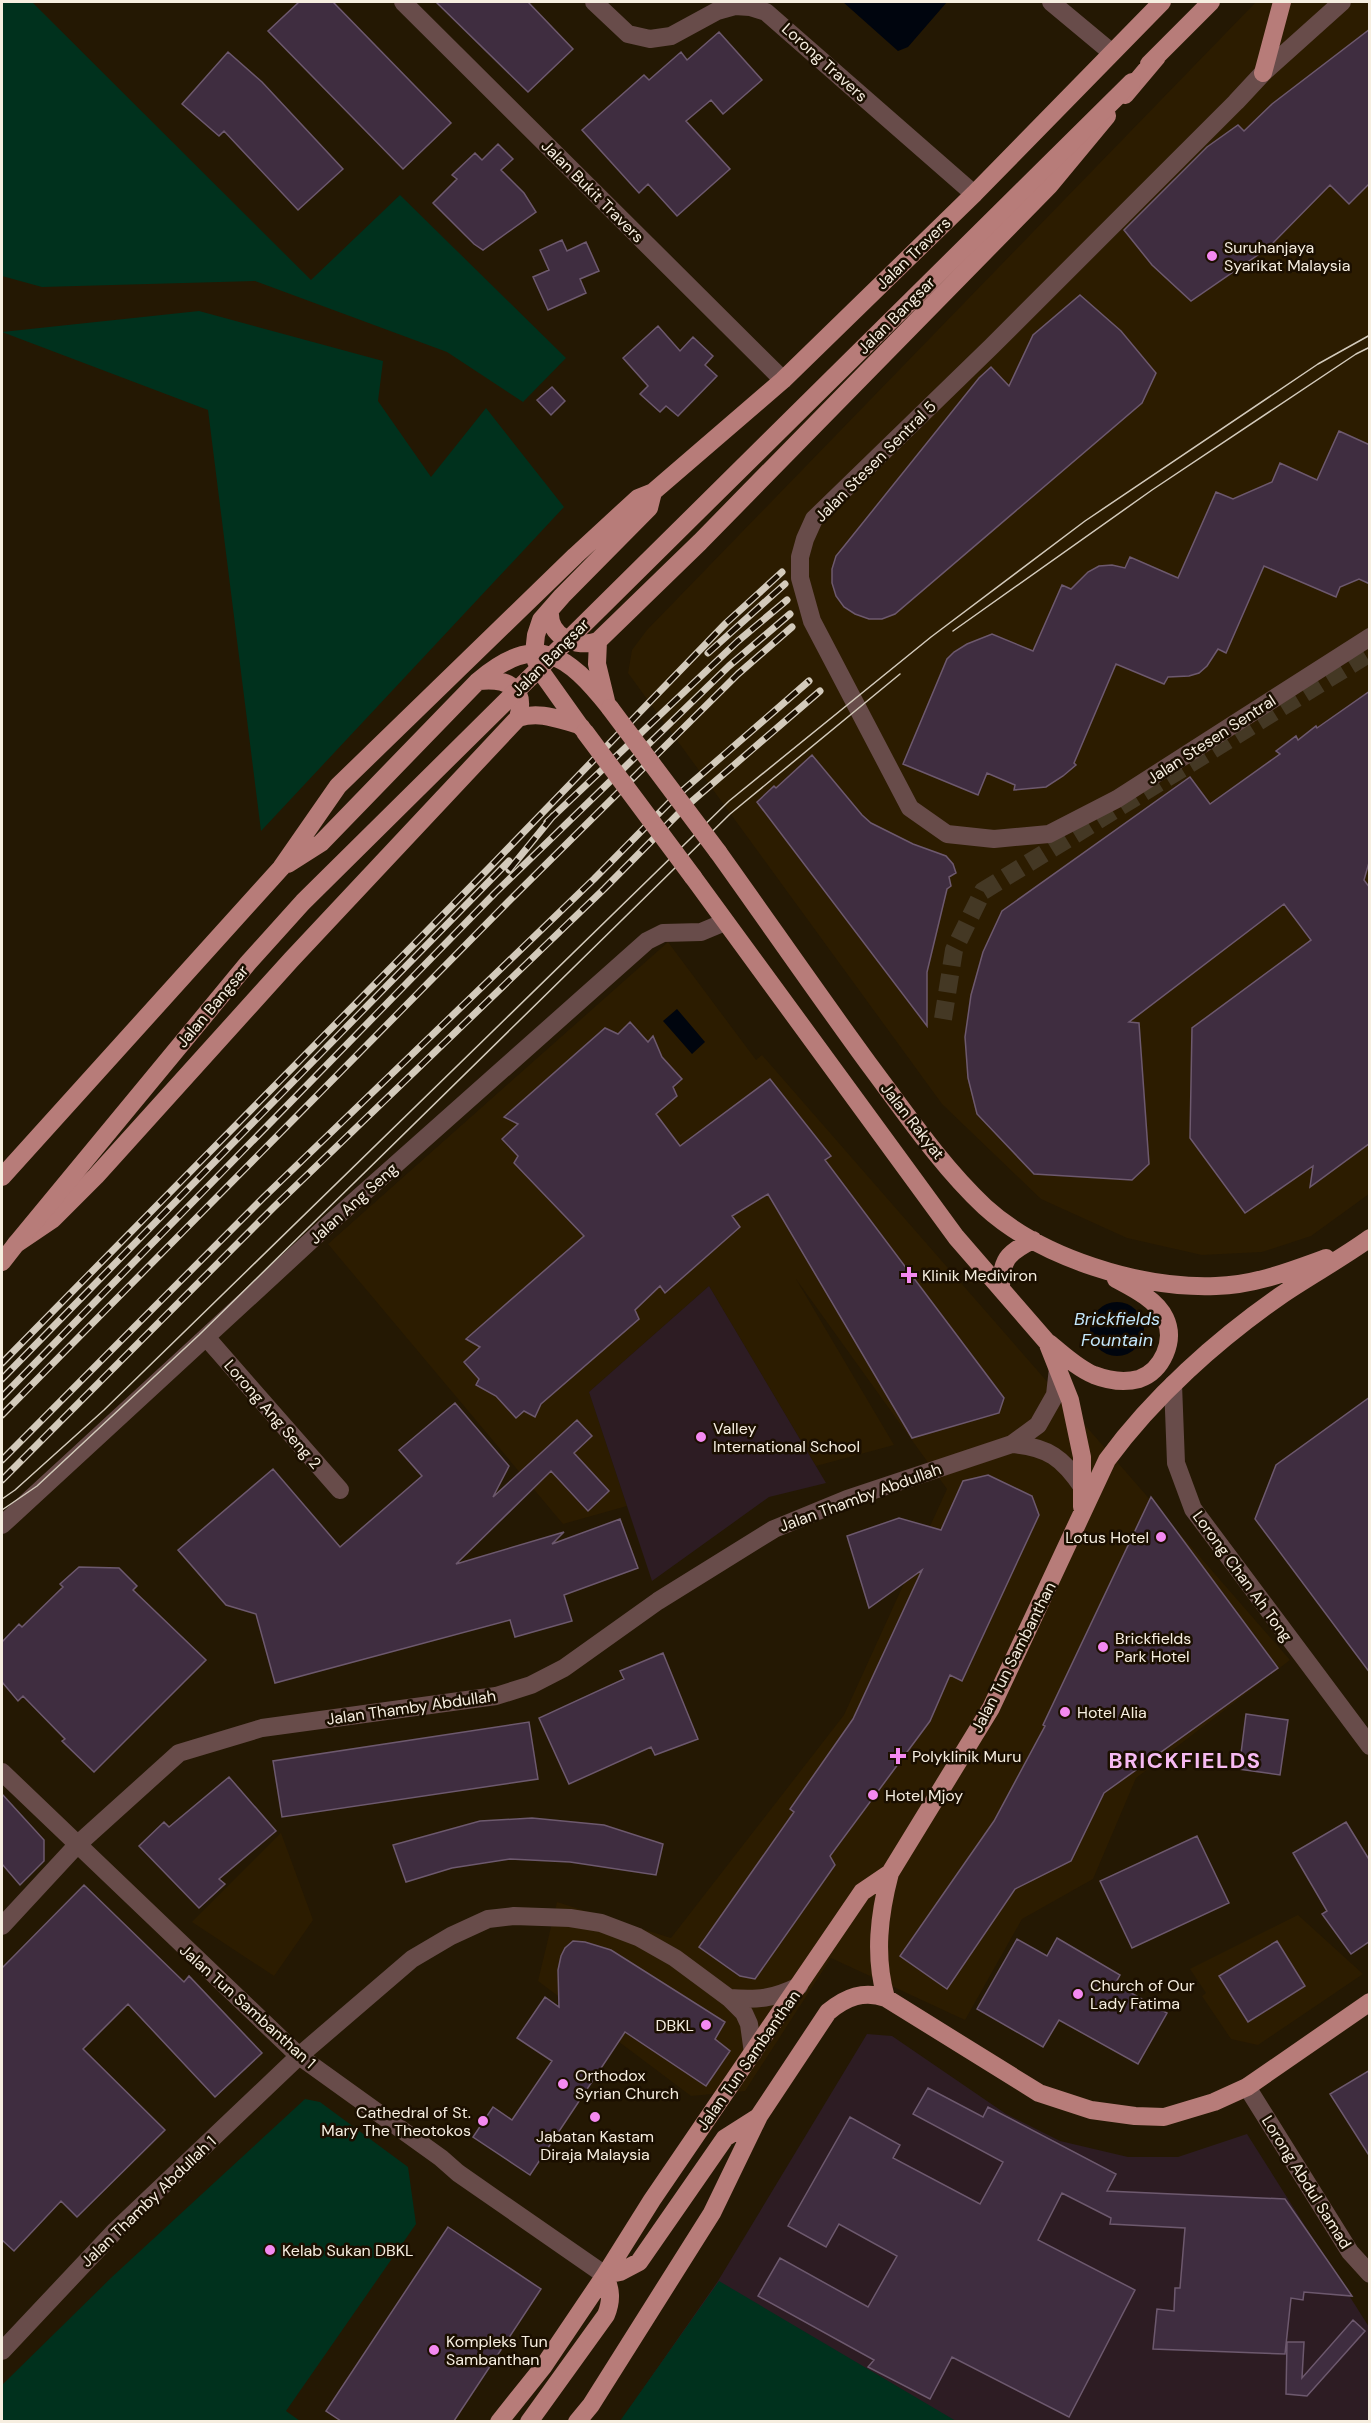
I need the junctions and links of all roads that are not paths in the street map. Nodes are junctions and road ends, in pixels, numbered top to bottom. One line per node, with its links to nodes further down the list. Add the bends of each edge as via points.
1 (403, 2): 12 (street, Jalan Bukit Travers)
2 (594, 2): 11 (street, Lorong Travers, via 628,34 650,39 671,36 717,11 735,6 766,12)
3 (1052, 2): 8 (street)
4 (1162, 2): 8 (main road, Jalan Travers)
5 (1211, 2): 9 (main road)
6 (1282, 2): 10 (main road)
7 (1342, 2): 10 (street, Jalan Stesen Sentral 5)
8 (1111, 52): 11 (main road, Jalan Travers)
9 (1157, 57): 16 (main road, via 1049,186); 28 (main road, Jalan Bangsar, bridge, via 303,902)
10 (1263, 73): 22 (street, Jalan Stesen Sentral 5, via 814,519 805,539 800,578 812,621 910,808 947,834 994,839)
11 (974, 194): 12 (main road, Jalan Travers)
12 (783, 380): 13 (main road, Jalan Travers)
13 (653, 492): 14 (main road, via 649,508); 23 (main road, via 638,498 575,556 338,786)
14 (550, 611): 16 (main road, via 552,626 564,638 591,644); 17 (main road, via 541,620)
15 (1370, 636): 22 (street, Jalan Stesen Sentral, via 1118,799)
16 (598, 641): 19 (main road, via 597,664)
17 (534, 653): 18 (main road, via 505,661); 19 (main road, Jalan Rakyat, via 545,653 570,665); 21 (main road, Jalan Rakyat, via 542,673)
18 (478, 681): 20 (main road, via 496,680 519,694); 23 (main road, via 321,843)
19 (608, 705): 26 (main road, Jalan Rakyat, bridge, via 924,1139 986,1207)
20 (518, 718): 21 (main road, via 544,714); 28 (main road, via 96,1176 53,1219)
21 (582, 728): 24 (main road, Jalan Rakyat, bridge)
22 (1049, 834)
23 (281, 868): 25 (main road)
24 (725, 922): 31 (main road, Jalan Rakyat, via 956,1237); 32 (street, Jalan Ang Seng, via 701,932 663,933 647,941)
25 (2, 1177)
26 (1033, 1240): 30 (main road, Jalan Rakyat); 31 (main road, via 1008,1256 1001,1269)
27 (1365, 1242): 30 (main road, Jalan Rakyat, via 1273,1278 1217,1286 1176,1285); 35 (main road, Jalan Tun Sambanthan, via 1280,1296)
28 (16, 1244): 29 (main road, Jalan Bangsar)
29 (2, 1262)
30 (1100, 1270): 33 (main road, via 1140,1293 1165,1318 1168,1346 1163,1359 1140,1378 1109,1380 1083,1370)
31 (1001, 1289): 33 (main road, Jalan Rakyat)
32 (206, 1337): 38 (street, Lorong Ang Seng 2); 40 (street, Jalan Ang Seng)
33 (1047, 1342): 34 (main road, Jalan Rakyat)
34 (1058, 1368): 36 (street, Jalan Thamby Abdullah, via 1054,1395 1038,1425); 37 (main road, Jalan Rakyat, via 1073,1412 1082,1456)
35 (1173, 1384): 39 (main road, Jalan Tun Sambanthan, via 1107,1460); 41 (street, Lorong Chan Ah Tong, via 1176,1463 1192,1509)
36 (1012, 1444): 37 (street, Jalan Thamby Abdullah, via 1031,1445 1056,1456); 43 (street, Jalan Thamby Abdullah, via 847,1499 774,1529 658,1600 564,1668 531,1684 496,1696 262,1728 179,1753)
37 (1083, 1488): 39 (main road, Jalan Rakyat)
38 (340, 1490)
39 (1081, 1518): 44 (main road, Jalan Tun Sambanthan, via 991,1708)
40 (2, 1525)
41 (1370, 1746)
42 (2, 1773): 43 (street, Jalan Tun Sambanthan 1)
43 (77, 1845): 45 (street, Jalan Thamby Abdullah); 51 (street, Jalan Tun Sambanthan 1)
44 (890, 1873): 46 (main road, Jalan Tun Sambanthan, via 862,1892); 48 (main road, via 879,1927 880,1977)
45 (2, 1926)
46 (799, 1986): 47 (street, via 759,2000); 50 (main road, Jalan Tun Sambanthan)
47 (729, 1998): 50 (street, Jalan Thamby Abdullah 1, via 749,2024); 51 (street, Jalan Thamby Abdullah 1, via 675,1958 638,1937 601,1923 514,1916 488,1920 412,1959)
48 (886, 1998): 52 (main road, via 1039,2093 1091,2110 1164,2117); 53 (main road, via 874,1994 854,1996 840,2001 828,2012)
49 (1370, 2002): 52 (main road)
50 (753, 2053): 55 (main road, Jalan Tun Sambanthan)
51 (298, 2056): 55 (street, Jalan Tun Sambanthan 1); 56 (street, Jalan Thamby Abdullah 1, via 115,2231)
52 (1247, 2087): 54 (street, Lorong Abdul Samad, via 1350,2252)
53 (759, 2116): 55 (main road, via 725,2138 639,2262); 59 (main road, via 712,2213 591,2405)
54 (1370, 2274)
55 (605, 2275): 57 (main road, Jalan Tun Sambanthan, via 543,2367); 58 (main road, via 611,2289 606,2315)
56 (2, 2351)
57 (499, 2421)
58 (530, 2421)
59 (576, 2421)

